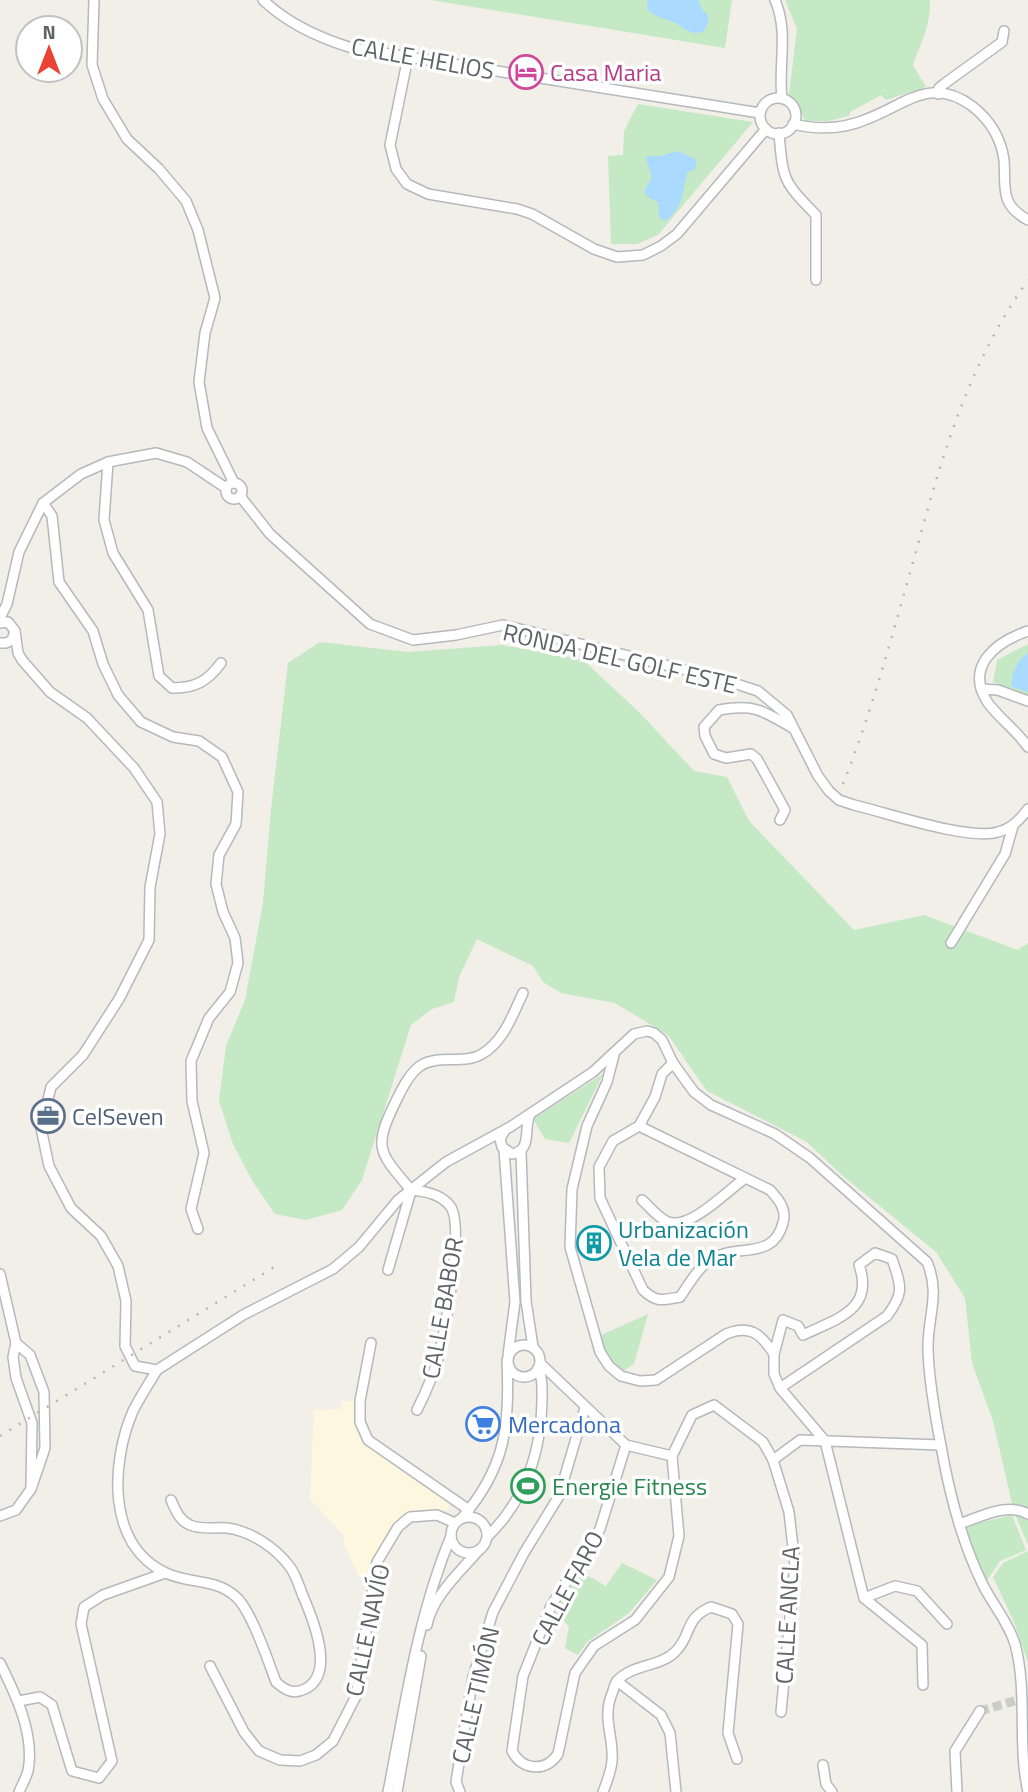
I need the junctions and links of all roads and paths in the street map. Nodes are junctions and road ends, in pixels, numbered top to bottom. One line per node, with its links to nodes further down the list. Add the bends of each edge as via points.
1 (94, 0): 15 (street, via 92,65 103,99 127,139 186,201 198,230 215,298 199,382 206,428)
2 (263, 0): 5 (street, CALLE HELIOS, via 321,38)
3 (775, 0): 7 (street, via 784,33 779,77)
4 (1004, 31): 6 (street, via 1002,42 944,83)
5 (408, 57): 8 (street, CALLE HELIOS); 10 (street, via 390,145 396,169 407,184 428,194 532,214 617,257 643,255 668,242)
6 (937, 94): 9 (street, via 908,98 868,119 834,128); 12 (street, via 968,103 985,116 998,137 1006,198 1014,212)
7 (782, 98): 8 (street, via 765,103); 9 (street, via 794,108)
8 (760, 113): 10 (street)
9 (793, 124): 11 (street)
10 (766, 129): 11 (street)
11 (779, 134): 13 (street, via 784,178 816,215)
12 (1028, 220)
13 (816, 280)
14 (108, 462): 15 (street, via 156,453 187,462); 17 (street, via 81,474); 24 (street, via 104,520 113,553 148,610 159,676 172,688 191,688)
15 (230, 485): 16 (street, via 242,489); 16 (street, via 226,495 230,499)
16 (240, 496): 27 (street, RONDA DEL GOLF ESTE, via 270,534 370,624 412,640 503,625 758,691 787,715)
17 (43, 503): 18 (street, via 19,552); 46 (street, via 52,516 59,582 93,631 118,695 141,722 173,737 199,741 222,757 238,792 236,824 219,855 216,884 235,938 238,963 230,992 209,1018 191,1061 192,1101 204,1153 191,1209)
18 (7, 604): 19 (street); 20 (street)
19 (0, 620): 20 (street)
20 (14, 629): 22 (street, via 12,640); 23 (street)
21 (1028, 631): 25 (street, via 991,651 980,674)
22 (1, 643): 23 (street)
23 (18, 653): 55 (street, via 50,692 88,718 134,768 157,802 160,834 150,887 149,940 83,1055 51,1087 41,1128 49,1167 71,1208 101,1236 118,1266 126,1301 125,1346 135,1366)
24 (221, 663)
25 (981, 689): 26 (street); 28 (street)
26 (1028, 701)
27 (793, 727): 30 (street, via 747,707 719,710 705,727 714,754 726,758 751,754 757,759 785,810); 31 (street, RONDA DEL GOLF ESTE, via 818,776 839,800 968,834 989,835)
28 (1028, 747)
29 (1028, 809): 31 (street)
30 (780, 820)
31 (1013, 826): 32 (street, via 1005,854)
32 (951, 943)
33 (523, 993): 44 (street, via 494,1046 468,1060 421,1066 404,1083 380,1142 390,1165)
34 (614, 1054): 35 (street, via 634,1034 647,1031 662,1040); 36 (street); 52 (street, via 587,1126 572,1189 570,1247 600,1352 621,1376 640,1381 656,1380 737,1329 754,1332)
35 (673, 1063): 37 (street, via 662,1074); 61 (street, via 694,1092 711,1105 775,1134 810,1158 927,1262 935,1290 928,1347)
36 (531, 1113): 38 (street); 39 (street)
37 (639, 1126): 43 (street); 43 (street, via 613,1141 598,1167 600,1198 651,1298 680,1297 710,1260 728,1251 763,1248 775,1241 786,1215 780,1201 770,1190)
38 (508, 1128): 39 (street, via 518,1128); 40 (street); 41 (street, via 501,1136)
39 (526, 1137): 42 (street)
40 (483, 1142): 41 (street); 44 (street, via 446,1162)
41 (502, 1147): 42 (street, via 512,1154); 53 (street, via 515,1302)
42 (521, 1152): 51 (street, via 526,1301)
43 (744, 1179): 45 (street, via 691,1220 680,1223 668,1222)
44 (411, 1190): 47 (street); 55 (street, via 333,1269 243,1315); 58 (street, CALLE BABOR, via 429,1192 450,1205 457,1223 439,1355)
45 (642, 1200)
46 (198, 1229)
47 (388, 1270)
48 (0, 1274): 49 (street)
49 (16, 1343): 64 (street, via 16,1378 33,1430); 64 (street, via 30,1354 44,1392 45,1448)
50 (371, 1343): 66 (street, via 360,1401 360,1422 368,1440)
51 (533, 1348): 53 (street, via 519,1345); 54 (street, via 539,1354)
52 (775, 1354): 56 (street, via 774,1374); 56 (street, via 783,1321 797,1326 803,1335 832,1321 859,1304 864,1292 859,1265 875,1253 892,1259 900,1283 898,1301 887,1316)
53 (508, 1357): 54 (street, via 510,1371 520,1377 531,1376); 66 (street, via 508,1417 501,1454)
54 (539, 1366): 57 (street); 72 (street, via 541,1421 535,1460 519,1497)
55 (157, 1370): 74 (street, via 133,1411 117,1482 129,1538)
56 (780, 1388): 59 (street)
57 (584, 1408): 60 (street); 89 (street, CALLE TIMÓN, via 559,1496 493,1612 473,1677 456,1782)
58 (418, 1410)
59 (825, 1441): 61 (street); 63 (street, via 800,1440); 75 (street)
60 (626, 1446): 62 (street); 62 (street, CALLE FARO, via 600,1529 551,1606 523,1676 512,1751 524,1765 539,1768 554,1760 575,1673 594,1646 635,1620 669,1577 679,1536)
61 (941, 1446): 70 (street)
62 (672, 1456): 63 (street, CALLE ANCLA, via 692,1415 714,1405 763,1442)
63 (773, 1460): 83 (street, CALLE ANCLA, via 789,1512 794,1564)
64 (30, 1489): 68 (street, via 16,1510)
65 (171, 1500): 74 (street, via 179,1518 192,1527 230,1528 250,1535 274,1549 292,1569 320,1641 314,1683 292,1692 276,1682 237,1597 221,1586)
66 (469, 1510): 69 (street)
67 (1028, 1514): 70 (street, via 1006,1509)
68 (0, 1516)
69 (459, 1521): 71 (street); 72 (street, via 468,1517 480,1520); 78 (street, CALLE NAVÍO, via 437,1515 410,1517 398,1527 377,1562 356,1696 333,1741 316,1755 300,1761 280,1760 259,1751 244,1732)
70 (960, 1524): 94 (street, via 972,1562 1015,1646 1020,1670 1022,1768)
71 (451, 1536): 73 (street, via 460,1551); 87 (street, via 423,1616)
72 (488, 1536): 73 (street)
73 (478, 1551): 88 (street, via 428,1617)
74 (165, 1573): 81 (street, via 103,1595 84,1607 81,1624 112,1761 99,1778 72,1770 52,1705 40,1697)
75 (864, 1598): 76 (street, via 895,1586 917,1591); 80 (street, via 922,1645)
76 (947, 1624)
77 (0, 1663): 81 (street)
78 (210, 1666)
79 (617, 1681): 84 (street, via 675,1653 692,1620 702,1611 711,1607 732,1614 738,1624 728,1733); 90 (street, via 606,1720 612,1759); 91 (street, via 661,1715 670,1733)
80 (923, 1685)
81 (19, 1701): 86 (street, via 29,1748 28,1772)
82 (980, 1711): 93 (street, via 955,1751)
83 (781, 1712)
84 (737, 1759)
85 (823, 1765): 92 (street)
86 (19, 1792)
87 (388, 1792)
88 (397, 1792)
89 (460, 1792)
90 (603, 1792)
91 (676, 1792)
92 (832, 1792)
93 (957, 1792)
94 (1028, 1792)

